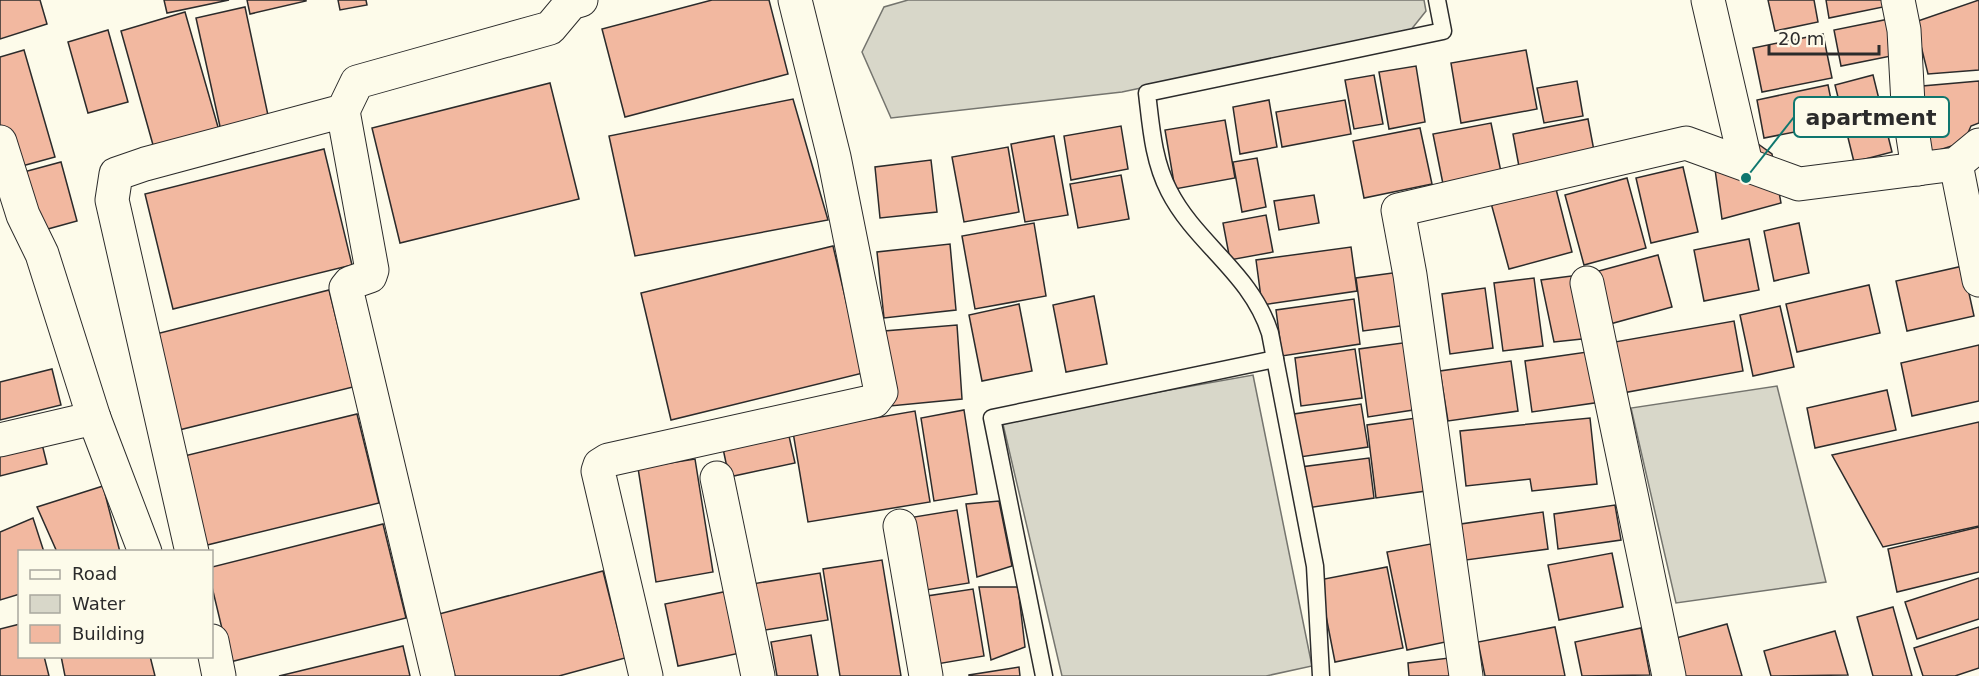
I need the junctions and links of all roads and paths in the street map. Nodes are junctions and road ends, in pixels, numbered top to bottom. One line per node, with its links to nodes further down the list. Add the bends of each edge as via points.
1 (581, 0): 6 (street, via 571,3 550,28 357,82)
2 (795, 0): 24 (street, via 834,157 881,392 874,401 608,460 600,465 598,471)
3 (1437, 0): 14 (lane, via 1443,31 1147,93 1155,154 1170,192 1243,280 1263,312)
4 (1707, 0): 9 (street)
5 (1898, 0): 10 (street)
6 (343, 111): 20 (street, via 116,174 112,200); 23 (street, via 372,270 370,276 350,282 346,288)
7 (0, 142): 11 (street)
8 (1967, 155): 10 (street); 12 (street)
9 (1746, 164): 10 (street, via 1799,184); 29 (street, via 1686,143 1398,210)
10 (1918, 169)
11 (11, 218): 15 (street, via 42,255)
12 (1979, 280)
13 (1587, 283): 30 (street)
14 (1275, 359): 27 (lane, via 992,418); 28 (lane, via 1315,566)
15 (94, 418): 16 (street); 19 (street)
16 (0, 440)
17 (717, 478): 25 (street)
18 (900, 526): 26 (street)
19 (144, 550)
20 (192, 550)
21 (213, 646): 22 (street)
22 (219, 676)
23 (438, 676)
24 (646, 676)
25 (758, 676)
26 (926, 676)
27 (1044, 676)
28 (1321, 676)
29 (1466, 676)
30 (1669, 676)

